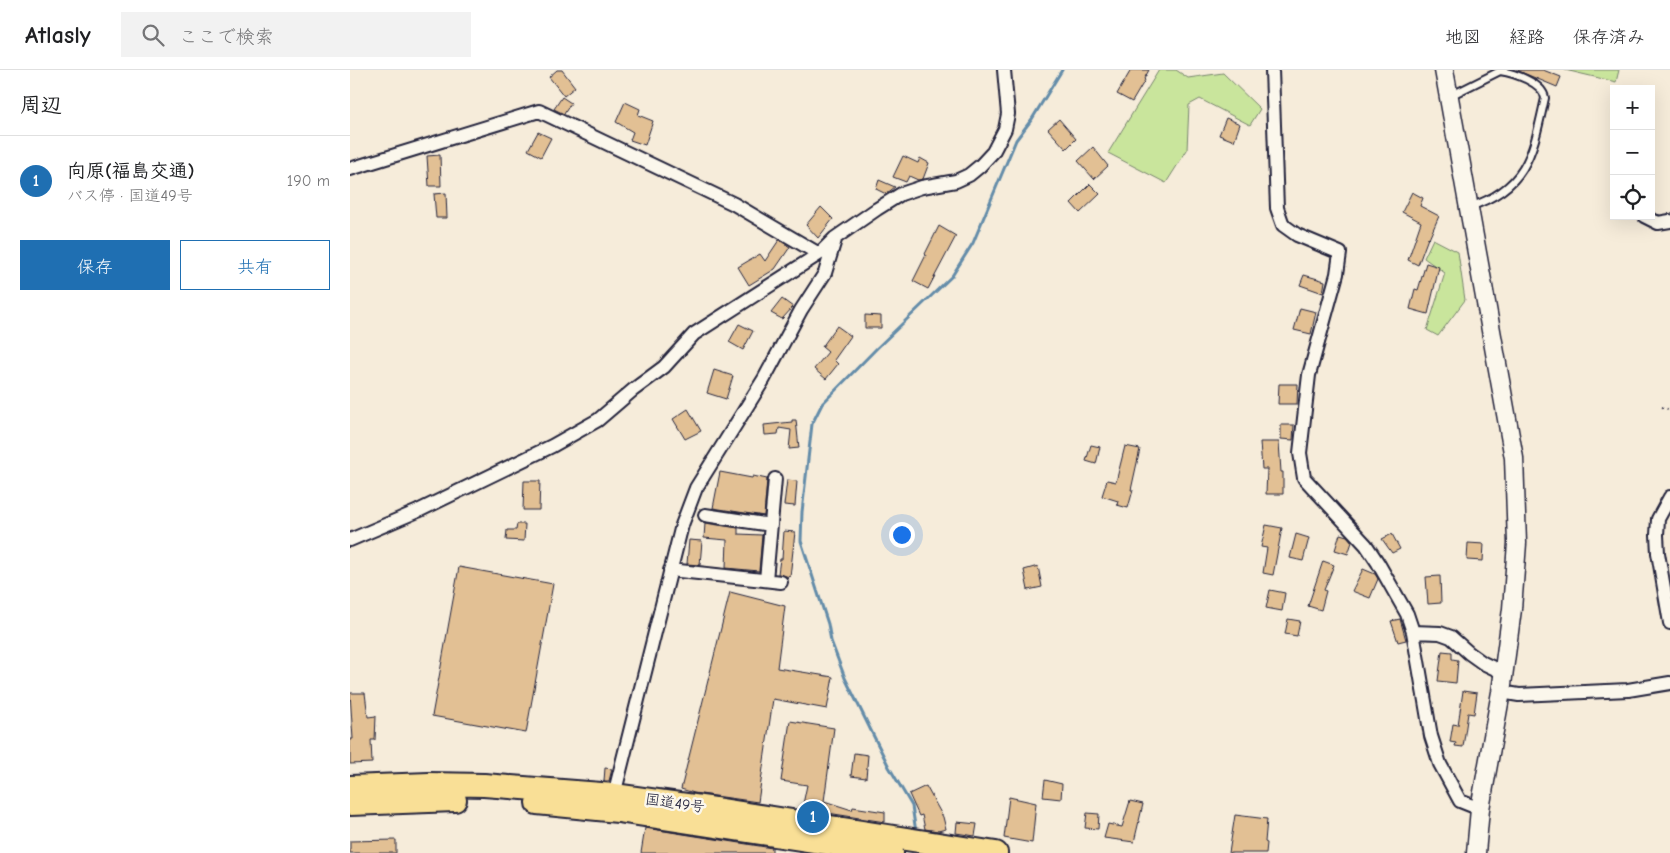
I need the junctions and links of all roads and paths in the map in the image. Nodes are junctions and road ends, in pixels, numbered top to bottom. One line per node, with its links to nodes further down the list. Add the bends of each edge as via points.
1 (1004, 70): 9 (street, via 1008,114 1005,129 993,152 980,166 956,181 901,194)
2 (1272, 70): 22 (street, via 1277,208 1282,225 1340,253 1308,383 1300,454 1304,478 1366,545 1407,614)
3 (1444, 70): 4 (street)
4 (1449, 97): 6 (street); 6 (lane, via 1500,71 1528,81 1545,93 1538,133 1522,173 1500,193)
5 (350, 169): 10 (street, via 539,110 734,204)
6 (1468, 207): 23 (street, via 1514,458 1517,543)
7 (1652, 220): 8 (street, via 1658,223)
8 (1670, 221)
9 (836, 238): 10 (street); 18 (street, via 824,273 764,379 696,488)
10 (819, 254): 17 (street, via 694,334 664,367 598,420 418,511)
11 (1662, 407): 12 (path)
12 (1670, 410)
13 (775, 479): 16 (street)
14 (1670, 497): 21 (street, via 1658,519 1657,535)
15 (705, 515): 16 (street)
16 (771, 525): 19 (street)
17 (350, 540)
18 (670, 570): 19 (street); 27 (street)
19 (766, 580): 20 (street)
20 (781, 582)
21 (1670, 623)
22 (1413, 632): 23 (street, via 1440,633 1451,637 1476,658); 29 (street, via 1430,736 1440,764 1460,801)
23 (1504, 673): 25 (street)
24 (1670, 683): 25 (street, via 1628,690 1519,695)
25 (1501, 692): 29 (street)
26 (350, 787): 27 (highway, 国道49号, via 484,785)
27 (614, 795): 31 (highway, 国道49号)
28 (350, 804): 30 (highway, 国道49号, via 438,799 553,805 618,811)
29 (1480, 809): 32 (street)
30 (887, 853)
31 (996, 853)
32 (1476, 853)

